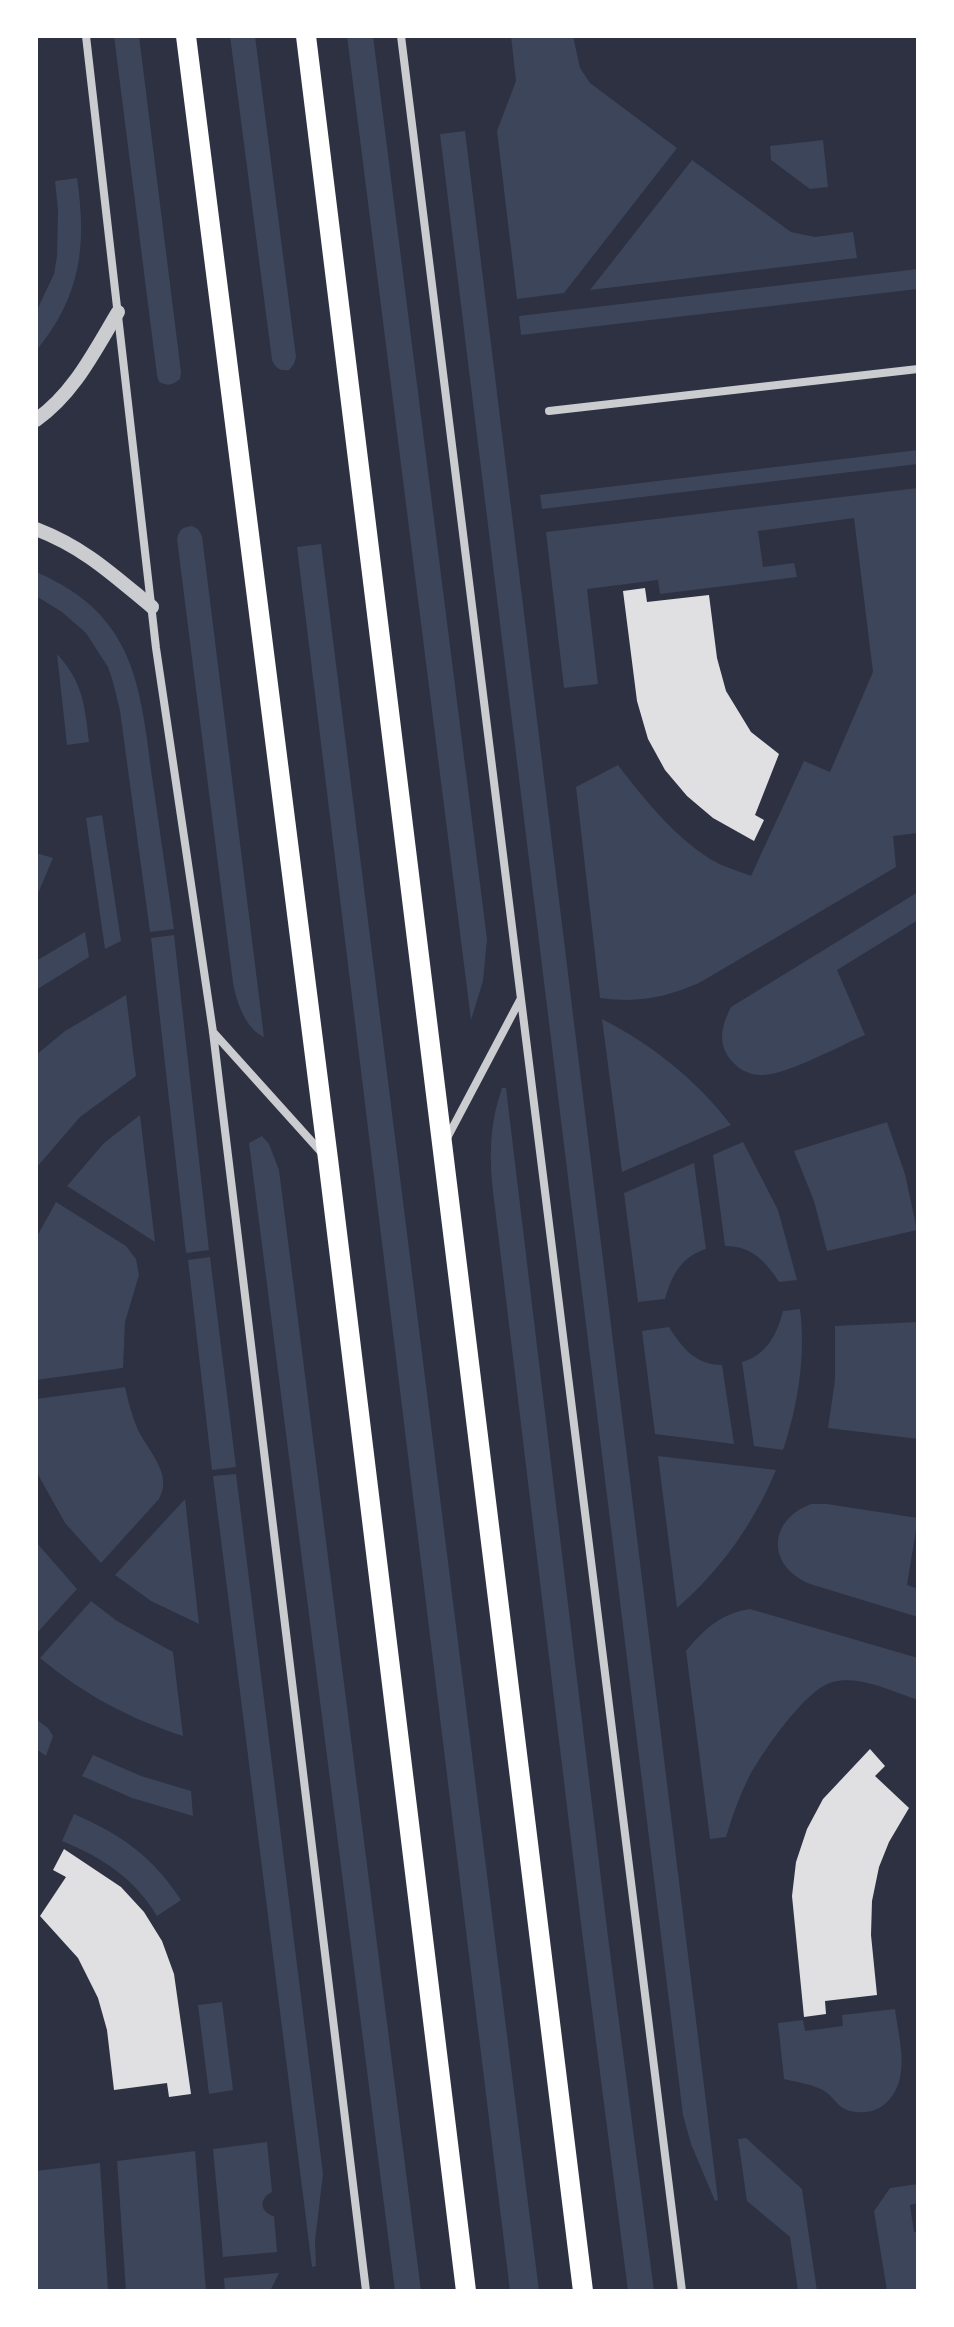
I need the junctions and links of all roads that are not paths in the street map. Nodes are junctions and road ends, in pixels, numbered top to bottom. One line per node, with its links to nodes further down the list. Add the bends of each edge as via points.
1 (86, 36): 5 (street)
2 (186, 36): 14 (main road)
3 (306, 36): 13 (main road)
4 (401, 36): 11 (street)
5 (118, 312): 8 (street, via 79,379); 10 (street)
6 (918, 369): 7 (street)
7 (549, 411)
8 (36, 420)
9 (36, 529): 10 (street, via 67,541)
10 (152, 607): 12 (street)
11 (520, 1000): 13 (street); 18 (street)
12 (213, 1032): 14 (street); 15 (street)
13 (444, 1144): 17 (main road)
14 (328, 1159): 16 (main road)
15 (366, 2291)
16 (466, 2291)
17 (583, 2291)
18 (682, 2291)

